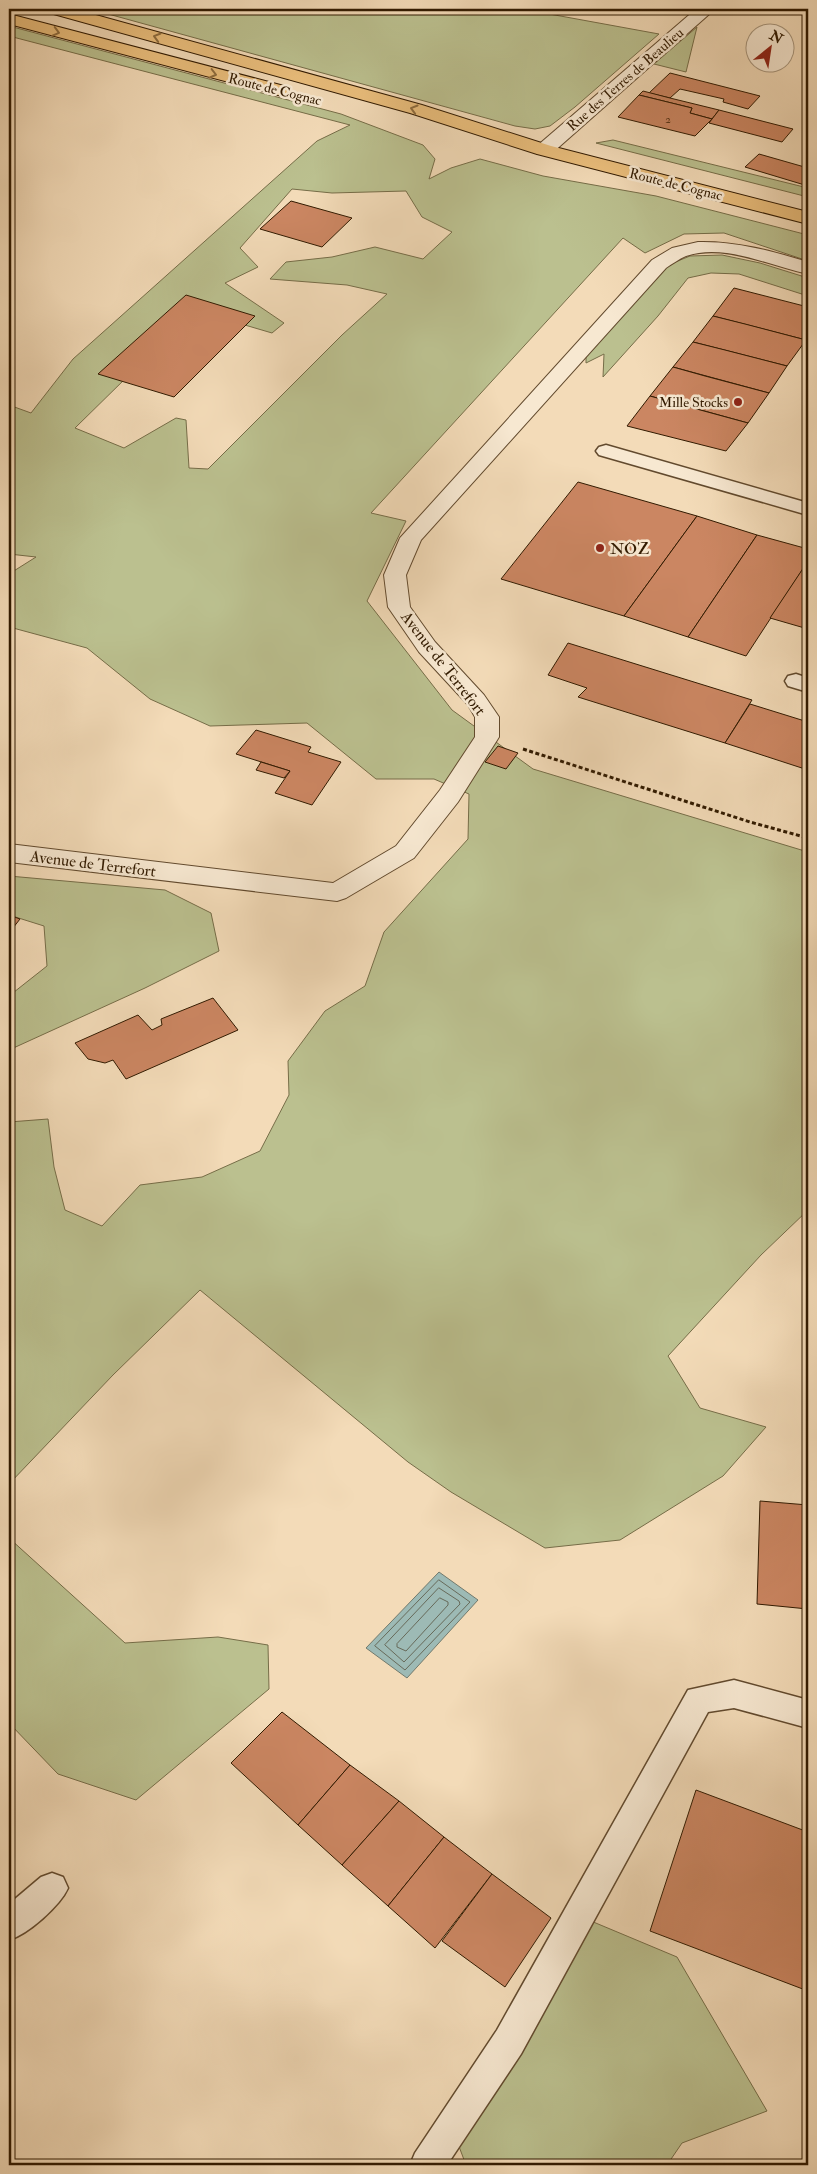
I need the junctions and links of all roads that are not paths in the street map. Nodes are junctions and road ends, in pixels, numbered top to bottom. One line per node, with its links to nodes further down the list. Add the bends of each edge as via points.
1 (56, 9): 6 (main road, Route de Cognac, one-way to 1, via 406,107)
2 (706, 9): 6 (street, Rue des Terres de Beaulieu)
3 (9, 19): 4 (main road, Route de Cognac, one-way to 4)
4 (300, 96)
5 (337, 105): 6 (main road, Route de Cognac, via 426,127)
6 (544, 150): 7 (main road, Route de Cognac)
7 (808, 218)
8 (808, 268): 11 (street, Avenue de Terrefort, via 755,253 717,247 681,251 659,264 412,538 396,575 400,607 427,647 476,700 487,717 487,737 449,796 404,852 337,892)
9 (606, 451): 10 (lane)
10 (808, 509)
11 (9, 853)
12 (808, 1714): 15 (lane, via 734,1694 699,1700 509,2042)
13 (52, 1888): 14 (lane)
14 (9, 1925)
15 (428, 2165)

